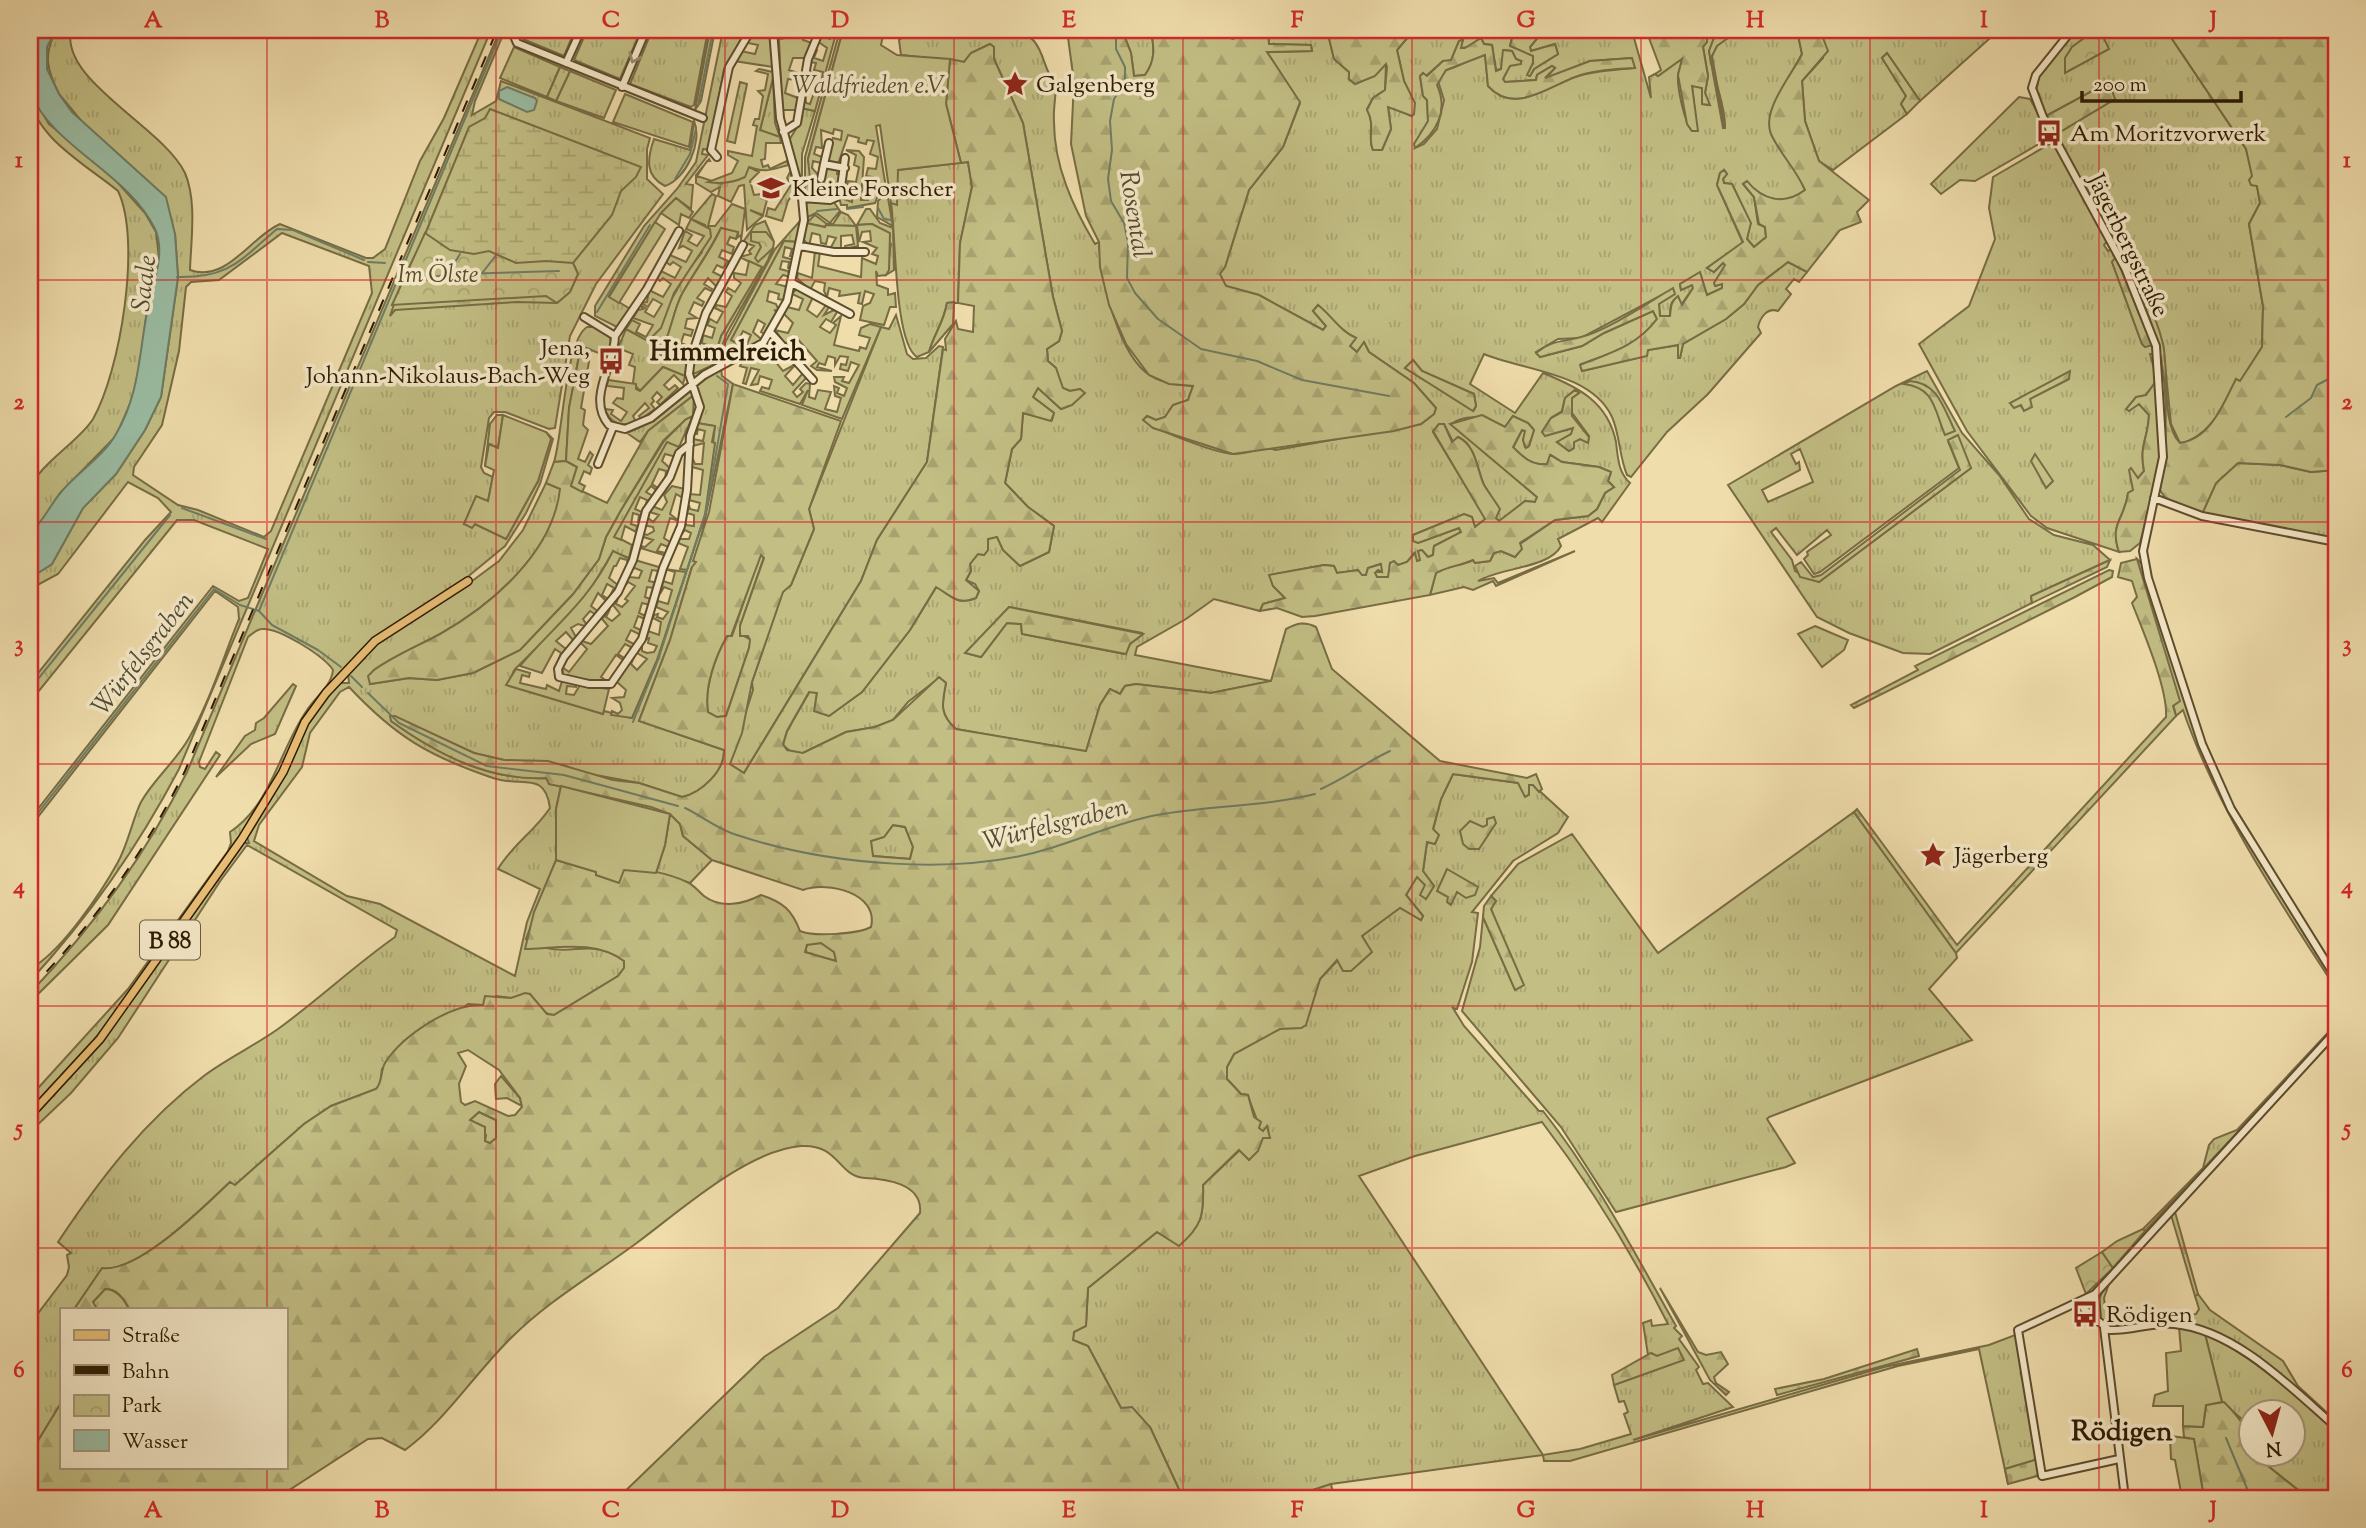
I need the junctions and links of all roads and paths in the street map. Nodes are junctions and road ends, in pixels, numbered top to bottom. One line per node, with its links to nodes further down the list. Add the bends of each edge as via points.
1 (516, 30): 8 (street, via 514,40)
2 (581, 30): 8 (street)
3 (646, 30): 9 (street, one-way to 9)
4 (751, 30): 13 (street, via 729,67 711,150)
5 (773, 30): 11 (street)
6 (820, 30): 11 (street, via 806,69 797,123)
7 (2072, 30): 33 (street, Jägerbergstraße, via 2036,75 2032,88 2043,117 2125,268 2155,346 2163,457)
8 (566, 63): 9 (street)
9 (622, 87): 10 (street)
10 (703, 118)
11 (783, 132): 18 (street)
12 (828, 143): 15 (street)
13 (717, 157)
14 (845, 158): 16 (street)
15 (824, 164): 16 (street); 17 (street)
16 (845, 168): 18 (street, via 837,197)
17 (821, 179)
18 (802, 198): 21 (street)
19 (679, 230): 27 (street)
20 (743, 246): 29 (street, via 700,327 690,364)
21 (800, 246): 22 (street); 23 (street)
22 (865, 252)
23 (793, 283): 24 (street); 26 (street)
24 (850, 314)
25 (584, 317): 27 (street)
26 (771, 333): 28 (street); 29 (street, via 755,349)
27 (615, 335): 30 (street, via 600,404 605,421)
28 (813, 380)
29 (692, 383): 30 (street, via 642,424); 31 (street, via 700,407)
30 (613, 427): 32 (street)
31 (690, 444): 31 (street, via 679,453 670,477 642,518 633,560 618,592 568,652 558,676 611,684 638,646 684,513)
32 (598, 464)
33 (2154, 498): 34 (street, via 2202,516); 36 (street, via 2143,544 2144,562 2202,744 2231,809)
34 (2336, 542)
35 (468, 581): 38 (main road, B 88, via 382,635 310,713 242,839 111,1025)
36 (2336, 978)
37 (2336, 1031): 39 (street)
38 (30, 1115)
39 (2095, 1294): 40 (street); 41 (street)
40 (2081, 1303): 41 (street); 44 (street, via 2018,1330 2042,1476)
41 (2097, 1321): 42 (street)
42 (2104, 1328): 43 (street, via 2163,1323 2196,1329 2228,1343); 44 (street)
43 (2336, 1427)
44 (2119, 1458): 45 (street)
45 (2125, 1498)

